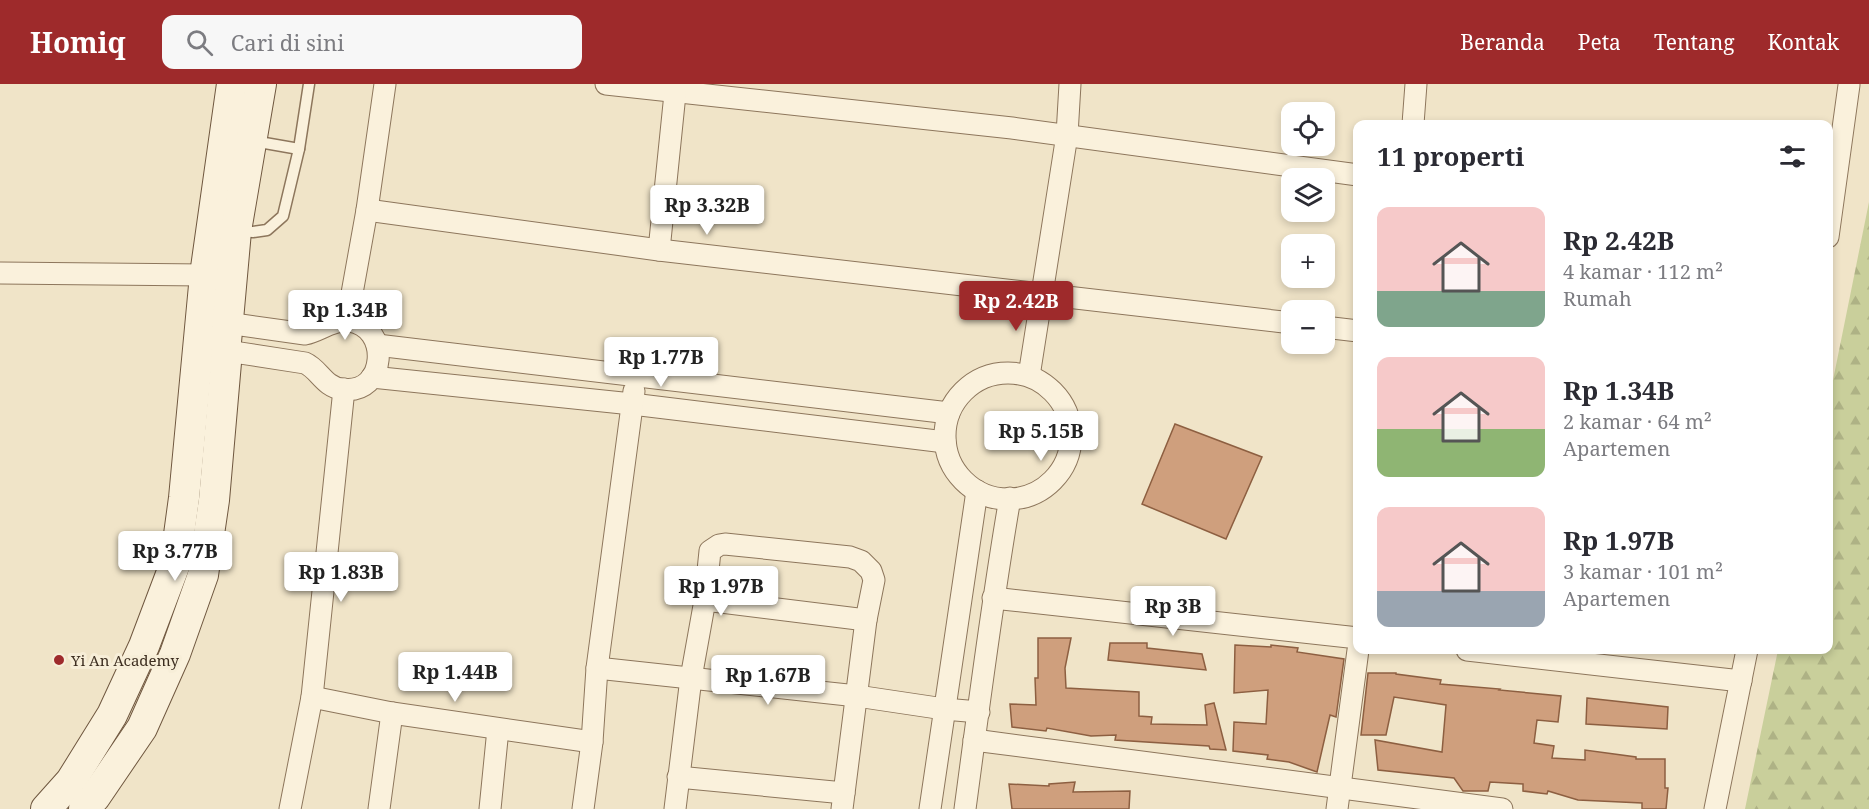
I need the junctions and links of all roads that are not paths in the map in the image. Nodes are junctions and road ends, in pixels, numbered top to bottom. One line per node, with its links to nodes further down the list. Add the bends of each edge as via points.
1 (232, 84): 20 (main road)
2 (261, 84): 12 (main road)
3 (309, 84): 13 (lane)
4 (385, 84): 15 (street)
5 (606, 84): 9 (street)
6 (1070, 84): 11 (street)
7 (1416, 84): 10 (street)
8 (1853, 86): 16 (street)
9 (676, 87): 11 (street); 18 (street)
10 (1413, 120)
11 (1067, 135): 14 (street); 21 (street)
12 (253, 141): 13 (lane); 17 (main road)
13 (299, 148): 17 (lane, via 283,216 267,230)
14 (1353, 174)
15 (367, 210): 18 (street); 22 (street)
16 (1833, 211)
17 (236, 231): 26 (main road)
18 (659, 250): 21 (street)
19 (0, 273): 20 (street)
20 (205, 275): 36 (main road)
21 (1042, 294): 23 (street); 29 (street)
22 (347, 321): 26 (street, via 305,334); 27 (street, via 365,328)
23 (1281, 322)
24 (1335, 328): 25 (street)
25 (1353, 330)
26 (227, 337): 31 (street, via 312,366 329,384); 38 (main road)
27 (377, 345): 28 (street); 30 (street, via 380,361)
28 (635, 376): 32 (street); 33 (street)
29 (1029, 376): 33 (street, via 991,375 973,383); 37 (street, via 1045,385 1063,406 1071,432 1069,450 1052,481 1037,491)
30 (372, 377): 31 (street, via 361,387); 32 (street)
31 (344, 389): 51 (street)
32 (632, 404): 34 (street); 47 (street)
33 (949, 412): 34 (street)
34 (945, 442): 35 (street, via 958,474)
35 (977, 491): 37 (street); 52 (street)
36 (184, 498): 38 (main road); 62 (main road, via 175,564 144,646 112,715 71,781)
37 (1010, 498): 39 (street)
38 (214, 500): 61 (main road, via 203,575 175,654 142,728)
39 (993, 598): 42 (street); 53 (street)
40 (705, 600): 41 (street); 41 (street, via 710,551 720,545 850,557 861,561 874,580); 48 (street)
41 (867, 620): 50 (street)
42 (1353, 637)
43 (1357, 654): 59 (street)
44 (1548, 654): 46 (street)
45 (1746, 654): 49 (street)
46 (1608, 657): 49 (street)
47 (597, 669): 48 (street); 57 (street)
48 (691, 678): 50 (street); 58 (street)
49 (1741, 681): 72 (street)
50 (857, 696): 52 (street); 60 (street)
51 (312, 697): 54 (street); 63 (street)
52 (944, 709): 53 (street); 68 (street)
53 (980, 712): 56 (street)
54 (392, 713): 55 (street); 64 (street)
55 (498, 729): 57 (street); 65 (street)
56 (974, 740): 59 (street); 69 (street)
57 (592, 742): 66 (street)
58 (678, 777): 60 (street); 67 (street)
59 (1340, 788): 70 (street); 71 (street)
60 (843, 801)
61 (87, 808)
62 (46, 809)
63 (290, 809)
64 (379, 809)
65 (490, 809)
66 (584, 809)
67 (675, 809)
68 (930, 809)
69 (965, 809)
70 (1337, 809)
71 (1502, 809)
72 (1716, 809)

